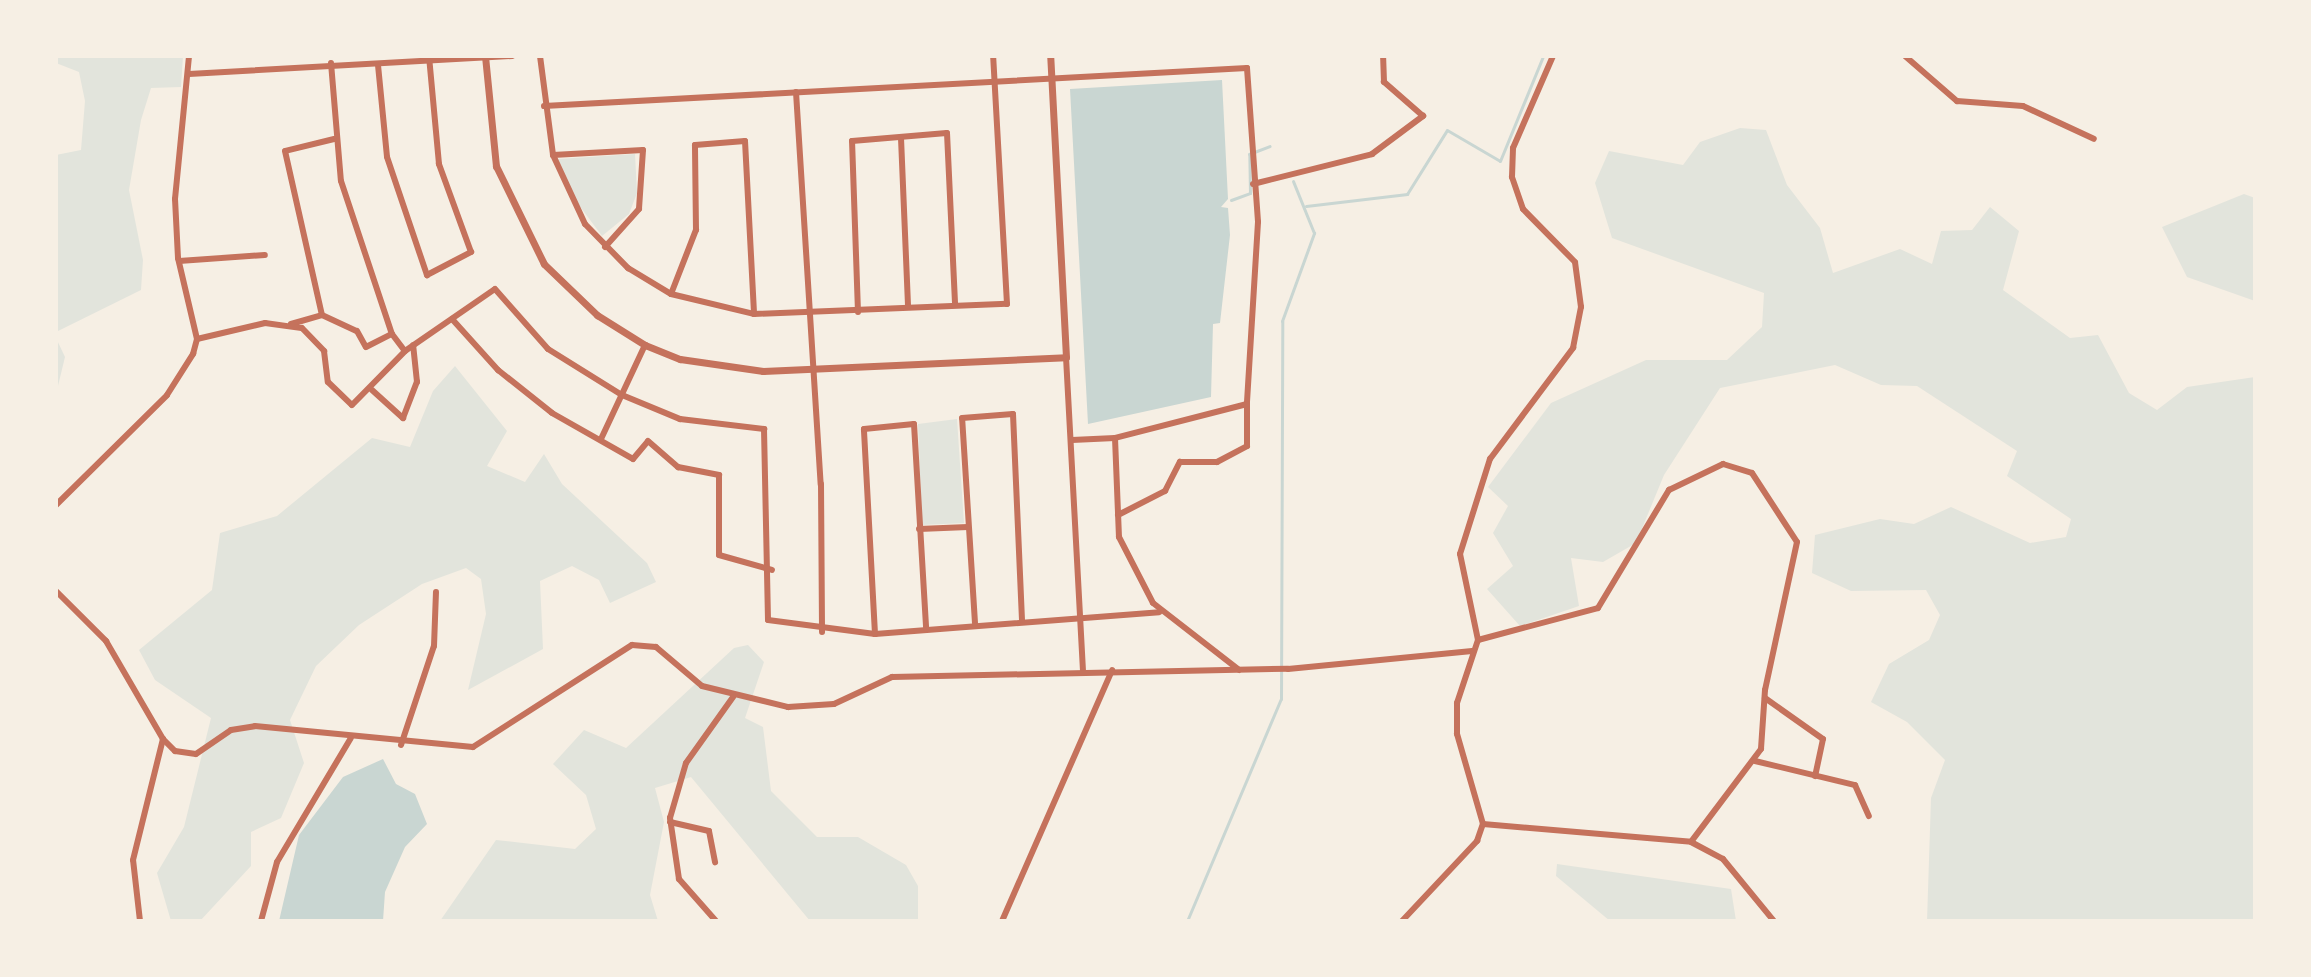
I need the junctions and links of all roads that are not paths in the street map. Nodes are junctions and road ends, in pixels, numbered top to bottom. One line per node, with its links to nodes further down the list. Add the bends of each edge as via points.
1 (189, 56): 13 (street)
2 (513, 56): 9 (street)
3 (540, 56): 17 (street)
4 (993, 56): 14 (street)
5 (1050, 56): 15 (street)
6 (1383, 56): 22 (street, via 1384,82 1423,116 1372,154)
7 (1553, 56): 62 (street, via 1513,148 1512,177 1523,209 1575,262 1581,307 1573,348 1490,459 1472,511 1460,554)
8 (1905, 56): 20 (street, via 1957,101 2023,106)
9 (485, 57): 10 (street); 38 (street, via 496,166 525,236 568,291)
10 (429, 60): 12 (street); 12 (street, via 439,164 471,252 427,275 387,157)
11 (331, 63): 12 (street); 13 (street); 19 (street)
12 (378, 65)
13 (189, 74): 25 (street, via 175,178)
14 (995, 78): 15 (street); 16 (street); 27 (street, via 1007,304)
15 (1051, 79): 22 (street, via 1247,68); 40 (street)
16 (796, 92): 17 (street); 30 (street)
17 (544, 106): 21 (street)
18 (901, 138): 27 (street, via 947,133); 28 (street); 29 (street, via 852,141)
19 (334, 139): 32 (street, via 285,151); 35 (street, via 351,221)
20 (2094, 139)
21 (553, 155): 23 (street, via 563,189); 23 (street, via 643,150 639,209)
22 (1253, 184): 44 (street, via 1258,222)
23 (605, 247): 26 (street)
24 (265, 255): 25 (street)
25 (179, 261): 36 (street)
26 (671, 294): 31 (street); 31 (street, via 696,230 695,145 745,141)
27 (955, 303): 28 (street)
28 (908, 306): 29 (street)
29 (858, 312): 30 (street)
30 (806, 313): 31 (street); 41 (street)
31 (754, 314)
32 (322, 315): 34 (street); 35 (street, via 357,331 366,347)
33 (452, 319): 37 (street); 43 (street, via 495,289 548,349); 46 (street, via 525,393)
34 (291, 324): 36 (street); 42 (street, via 324,351 340,400 356,404)
35 (392, 334): 39 (street)
36 (197, 339): 48 (street, via 167,395)
37 (413, 345): 39 (street); 42 (street, via 417,382 403,418)
38 (645, 345): 41 (street, via 731,369); 43 (street)
39 (405, 351): 42 (street)
40 (1066, 357): 41 (street); 47 (street)
41 (809, 369): 60 (street, via 821,484)
42 (372, 390)
43 (622, 395): 46 (street); 52 (street, via 680,419 764,429)
44 (1247, 404): 45 (street); 49 (street, via 1247,446 1217,462 1180,462 1165,491)
45 (1115, 438): 47 (street); 49 (street)
46 (601, 439): 52 (street, via 633,459 648,441 678,467 719,475 719,555)
47 (1072, 440): 56 (street)
48 (56, 505)
49 (1118, 515): 55 (street, via 1119,537)
50 (968, 527): 51 (street); 57 (street, via 962,418 1013,414); 58 (street)
51 (919, 529): 59 (street); 61 (street, via 914,424 864,429)
52 (772, 570): 60 (street, via 768,620)
53 (56, 591): 70 (street, via 106,641)
54 (436, 592): 71 (street, via 434,646)
55 (1159, 612): 56 (street); 66 (street)
56 (1083, 619): 57 (street); 64 (street)
57 (1022, 620): 58 (street)
58 (975, 623): 59 (street)
59 (926, 629): 61 (street)
60 (822, 632): 61 (street)
61 (875, 634)
62 (1478, 640): 63 (street); 68 (street, via 1555,625 1598,608 1669,490 1723,464 1738,465 1752,473 1797,542)
63 (1472, 651): 66 (street); 76 (street, via 1457,734)
64 (1083, 670): 65 (street); 67 (street, via 892,677 821,707)
65 (1112, 670): 66 (street); 82 (street)
66 (1239, 670)
67 (733, 697): 71 (street, via 702,686 656,647 632,645 473,747); 75 (street, via 673,788)
68 (1765, 698): 72 (street); 73 (street, via 1823,739)
69 (351, 738): 70 (street, via 255,726 231,730 196,754 175,751); 71 (street); 80 (street, via 277,862)
70 (163, 739): 79 (street, via 133,860)
71 (401, 745)
72 (1755, 761): 73 (street); 77 (street)
73 (1815, 776): 74 (street, via 1855,785)
74 (1869, 816)
75 (670, 822): 78 (street, via 709,831); 81 (street, via 679,879)
76 (1483, 824): 77 (street); 83 (street, via 1477,841)
77 (1691, 842): 84 (street, via 1733,868)
78 (715, 862)
79 (140, 921)
80 (261, 921)
81 (716, 921)
82 (1002, 921)
83 (1402, 921)
84 (1774, 921)

